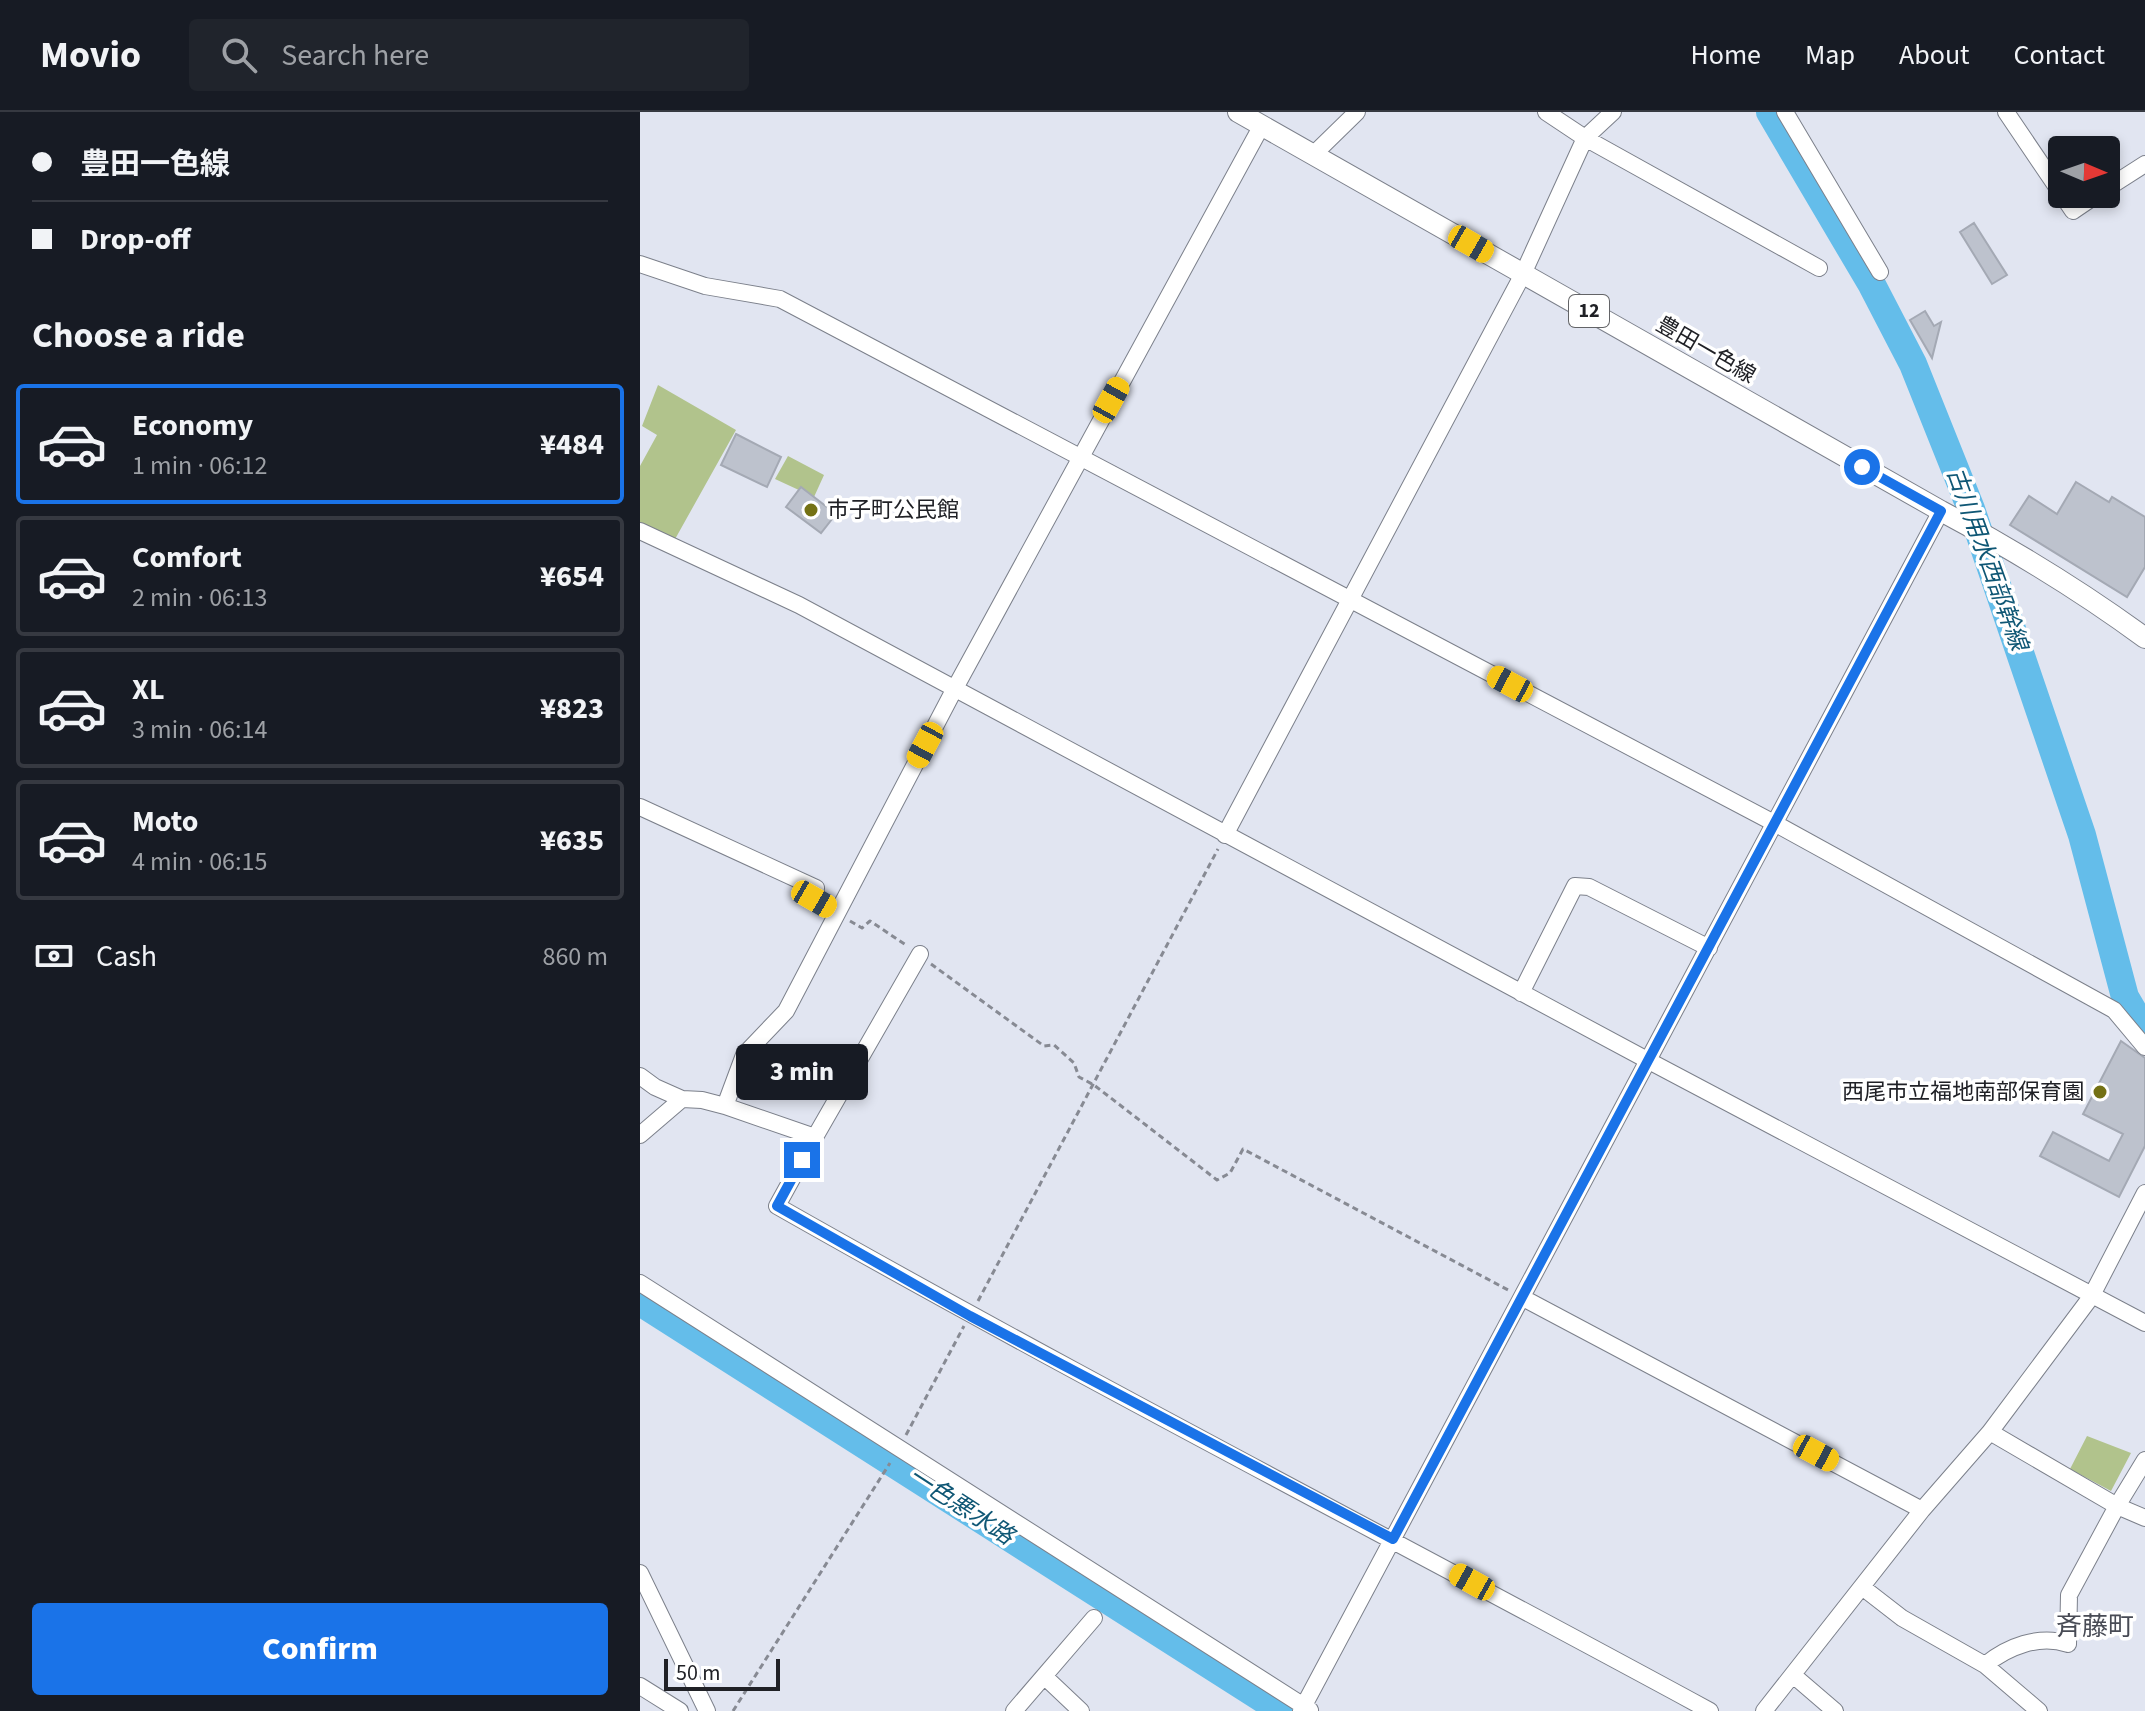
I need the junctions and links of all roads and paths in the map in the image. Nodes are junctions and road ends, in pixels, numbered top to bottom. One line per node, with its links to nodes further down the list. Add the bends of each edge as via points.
1 (1238, 112): 7 (main road, 豊田一色線 / 12)
2 (1357, 112): 9 (street)
3 (1546, 112): 8 (street)
4 (1613, 112): 8 (street)
5 (1785, 112): 15 (street)
6 (2006, 112): 11 (street)
7 (1262, 125): 9 (main road, 豊田一色線 / 12); 17 (street)
8 (1585, 138): 14 (street); 16 (street)
9 (1314, 154): 16 (main road, 豊田一色線 / 12)
10 (2145, 164): 12 (street)
11 (2048, 174)
12 (2120, 180)
13 (640, 264): 17 (street, via 705,286 780,299)
14 (1819, 268)
15 (1880, 272)
16 (1523, 274): 18 (main road, 豊田一色線 / 12); 20 (street)
17 (1081, 456): 20 (street); 22 (street)
18 (1941, 511): 21 (main road, 豊田一色線 / 12, via 2015,551); 24 (street)
19 (640, 531): 22 (street, via 799,605)
20 (1350, 600): 24 (street); 25 (street)
21 (2145, 638)
22 (954, 690): 25 (street); 26 (street)
23 (640, 807): 26 (street, via 816,888 814,899)
24 (1776, 824): 27 (street); 30 (street, via 2114,1010)
25 (1225, 835): 29 (street); 33 (path)
26 (836, 912): 28 (path, via 862,928 870,921); 35 (street, via 786,1011 744,1055)
27 (1709, 948): 29 (street, via 1589,887 1575,886); 31 (street)
28 (920, 954): 33 (path, via 1044,1046 1054,1045 1074,1063 1079,1077); 37 (street)
29 (1521, 993): 31 (street)
30 (2145, 1047)
31 (1649, 1061): 40 (street); 41 (street)
32 (640, 1076): 34 (street)
33 (1094, 1085): 41 (path, via 1217,1180 1230,1173 1243,1149); 42 (path)
34 (682, 1099): 35 (street); 36 (street)
35 (725, 1106): 37 (street)
36 (640, 1135)
37 (815, 1137): 42 (street, via 777,1206)
38 (2145, 1193): 40 (street)
39 (640, 1283): 45 (street)
40 (2091, 1297): 43 (street); 44 (street)
41 (1523, 1298): 48 (street); 50 (street)
42 (970, 1316): 45 (path); 50 (street)
43 (2145, 1323)
44 (1990, 1432): 47 (street); 48 (street)
45 (899, 1449): 58 (street); 61 (path)
46 (2145, 1460): 47 (street)
47 (2117, 1506): 49 (street); 54 (street, via 2069,1595 2068,1644 2021,1645)
48 (1922, 1510): 52 (street)
49 (2145, 1518)
50 (1393, 1539): 58 (street); 64 (street)
51 (640, 1573): 60 (street)
52 (1862, 1587): 54 (street, via 1902,1618); 55 (street)
53 (1094, 1618): 56 (street)
54 (1985, 1665): 67 (street)
55 (1793, 1675): 65 (street); 66 (street)
56 (1045, 1677): 62 (street); 63 (street)
57 (640, 1686): 59 (street)
58 (1306, 1709)
59 (680, 1711)
60 (707, 1711)
61 (733, 1711)
62 (1014, 1711)
63 (1081, 1711)
64 (1710, 1711)
65 (1764, 1711)
66 (1835, 1711)
67 (2039, 1711)

